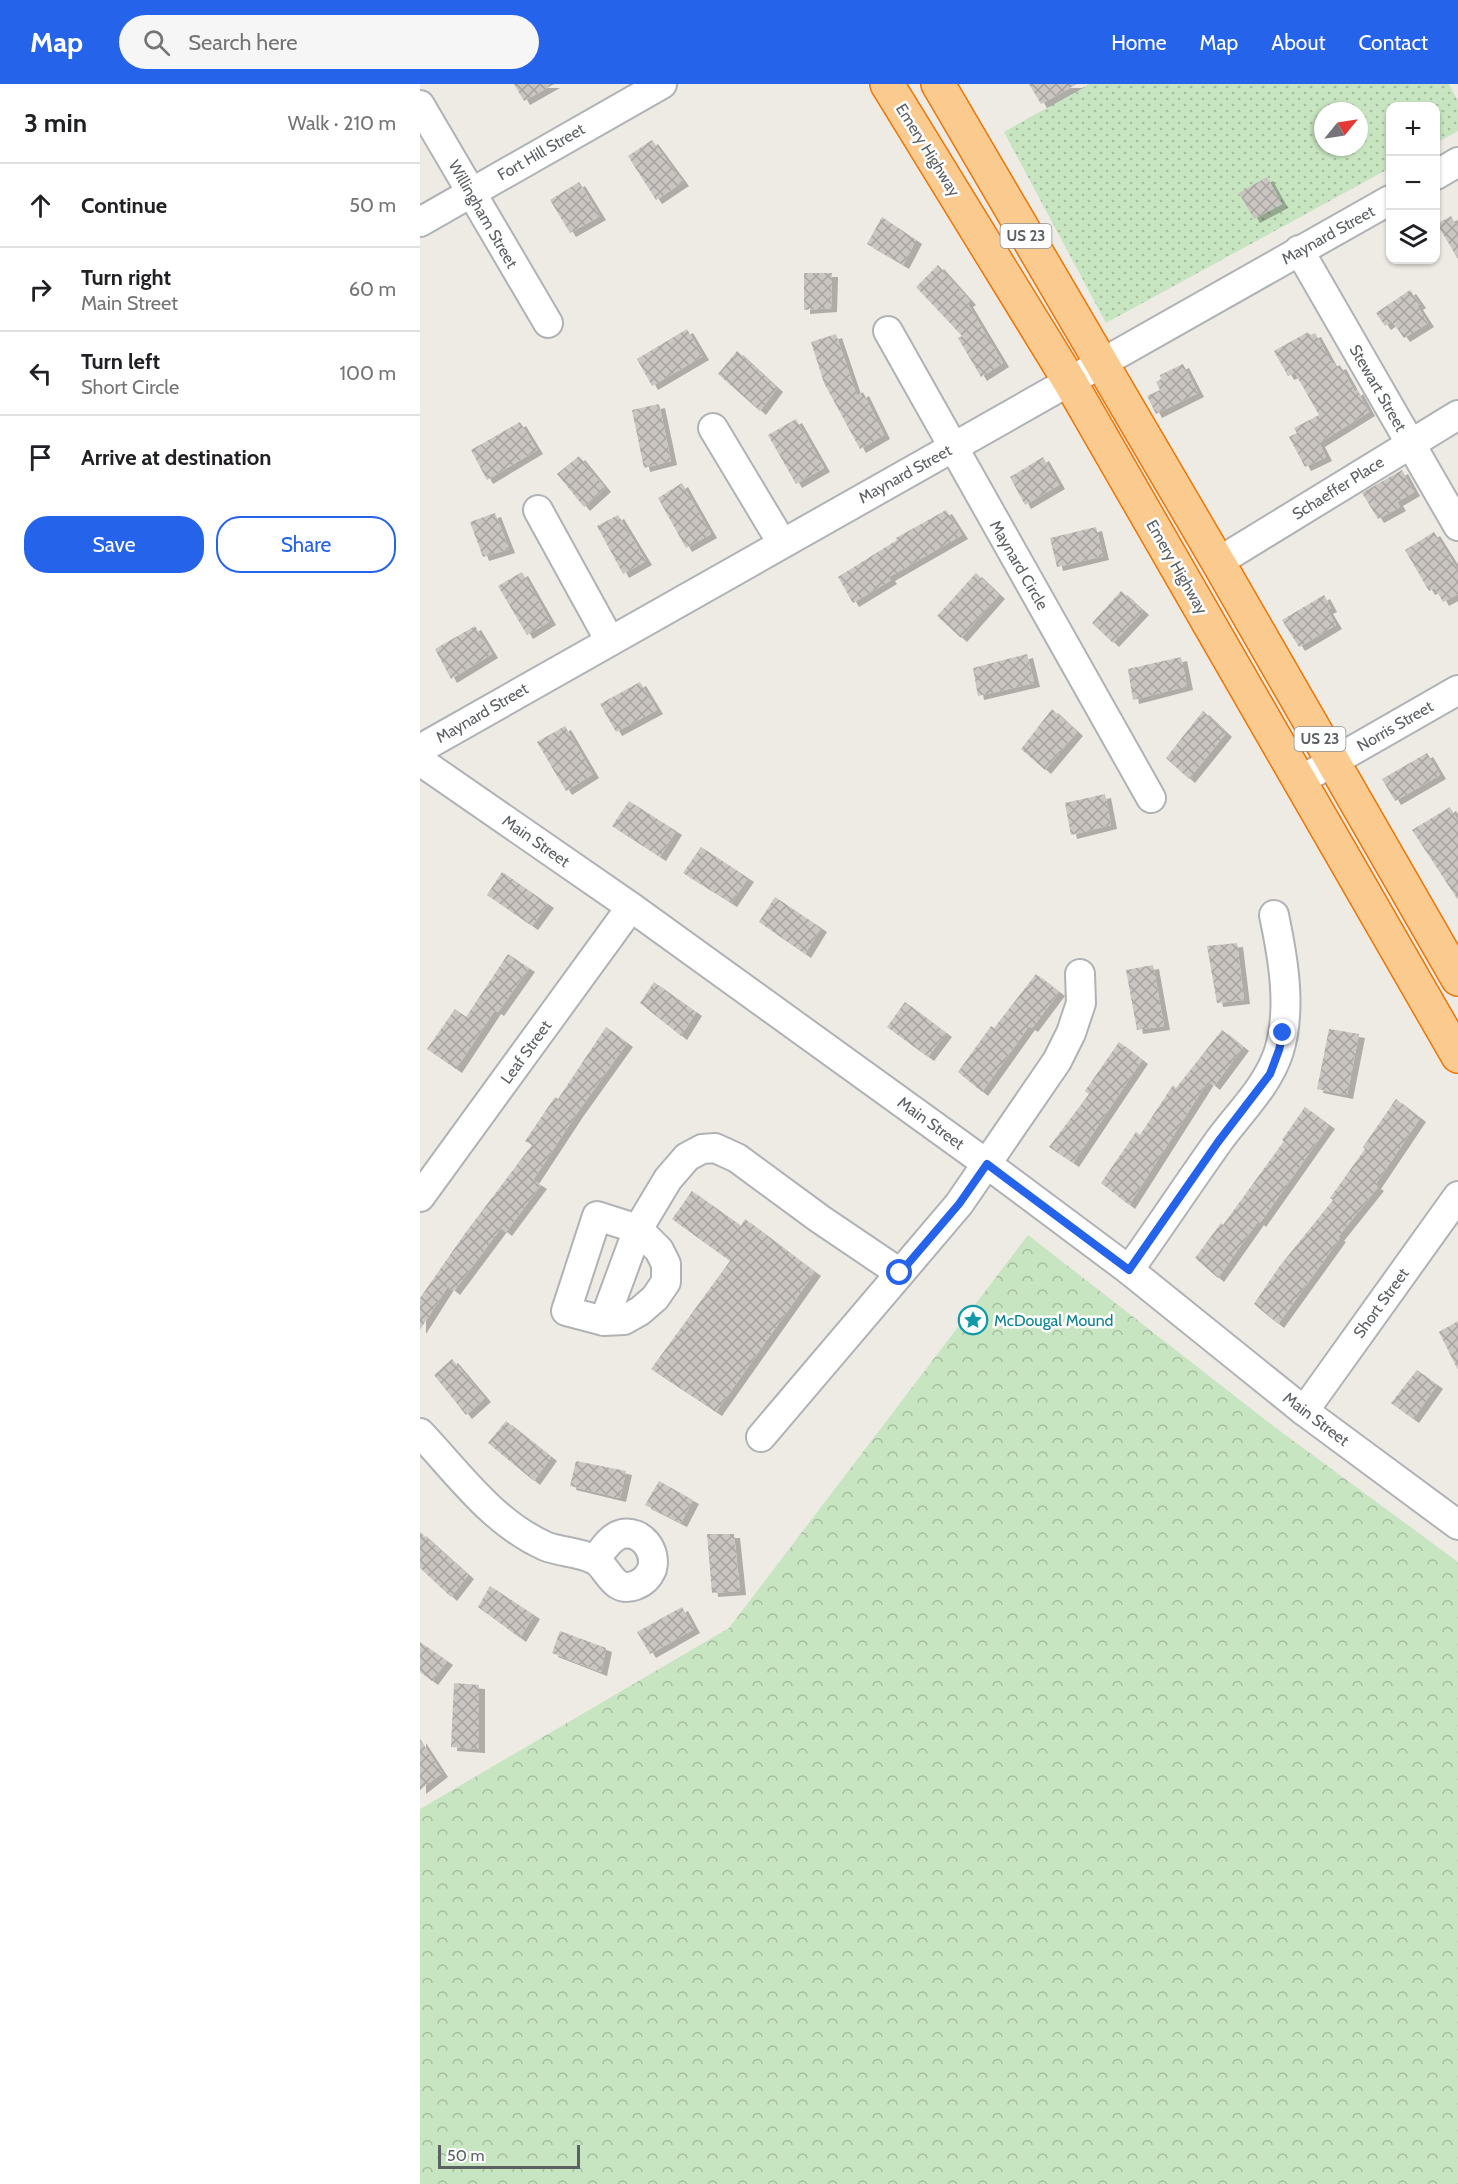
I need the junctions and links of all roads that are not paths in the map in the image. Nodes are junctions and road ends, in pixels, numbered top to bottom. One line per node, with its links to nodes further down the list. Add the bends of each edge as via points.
1 (887, 84): 14 (highway, Emery Highway / US 23)
2 (938, 84): 13 (highway, US 23)
3 (651, 86): 7 (street, Fort Hill Street)
4 (420, 105): 7 (street, Willingham Street)
5 (1458, 162): 6 (street)
6 (1440, 173)
7 (470, 193): 9 (street, Fort Hill Street); 11 (street, Willingham Street)
8 (1386, 202): 10 (street, Maynard Street)
9 (420, 222)
10 (1299, 250): 13 (street, Maynard Street); 17 (street, Stewart Street)
11 (548, 323)
12 (888, 331): 18 (street, Maynard Circle)
13 (1101, 364): 14 (street, Maynard Street); 22 (highway, US 23)
14 (1070, 382): 18 (street, Maynard Street); 28 (highway, Emery Highway / US 23)
15 (1458, 415): 17 (street, Schaeffer Place)
16 (713, 428): 21 (street)
17 (1410, 443): 20 (street, Stewart Street); 22 (street, Schaeffer Place)
18 (952, 448): 21 (street, Maynard Street); 29 (street, Maynard Circle)
19 (538, 510): 23 (street)
20 (1458, 526)
21 (782, 543): 23 (street, Maynard Street)
22 (1218, 562): 27 (highway, US 23)
23 (610, 641): 25 (street, Maynard Street)
24 (1458, 690): 27 (street, Norris Street)
25 (420, 749)
26 (420, 761): 30 (street, Main Street)
27 (1333, 761): 28 (street, Norris Street); 33 (highway, US 23)
28 (1301, 780): 34 (highway, Emery Highway / US 23)
29 (1151, 798)
30 (631, 907): 35 (street, Main Street); 36 (street, Leaf Street)
31 (1274, 915): 39 (street, via 1284,963 1284,1004 1283,1033 1270,1074)
32 (1080, 974): 35 (street, via 1081,1003 1071,1033 1057,1061)
33 (1458, 979)
34 (1458, 1056)
35 (987, 1164): 39 (street, Main Street); 40 (street, via 959,1204)
36 (420, 1197)
37 (1453, 1213): 42 (street, Short Street)
38 (638, 1229): 40 (street, via 668,1179 687,1157 702,1149 715,1148 737,1158); 41 (street); 41 (street, via 659,1250 666,1264 666,1282 640,1311 624,1320); 41 (street, via 597,1216 566,1311)
39 (1129, 1270): 42 (street, Main Street)
40 (900, 1273): 44 (street)
41 (604, 1321)
42 (1304, 1410): 45 (street, Main Street)
43 (420, 1432): 46 (street, via 486,1505 514,1529 546,1546)
44 (761, 1437)
45 (1458, 1525)
46 (596, 1559)

